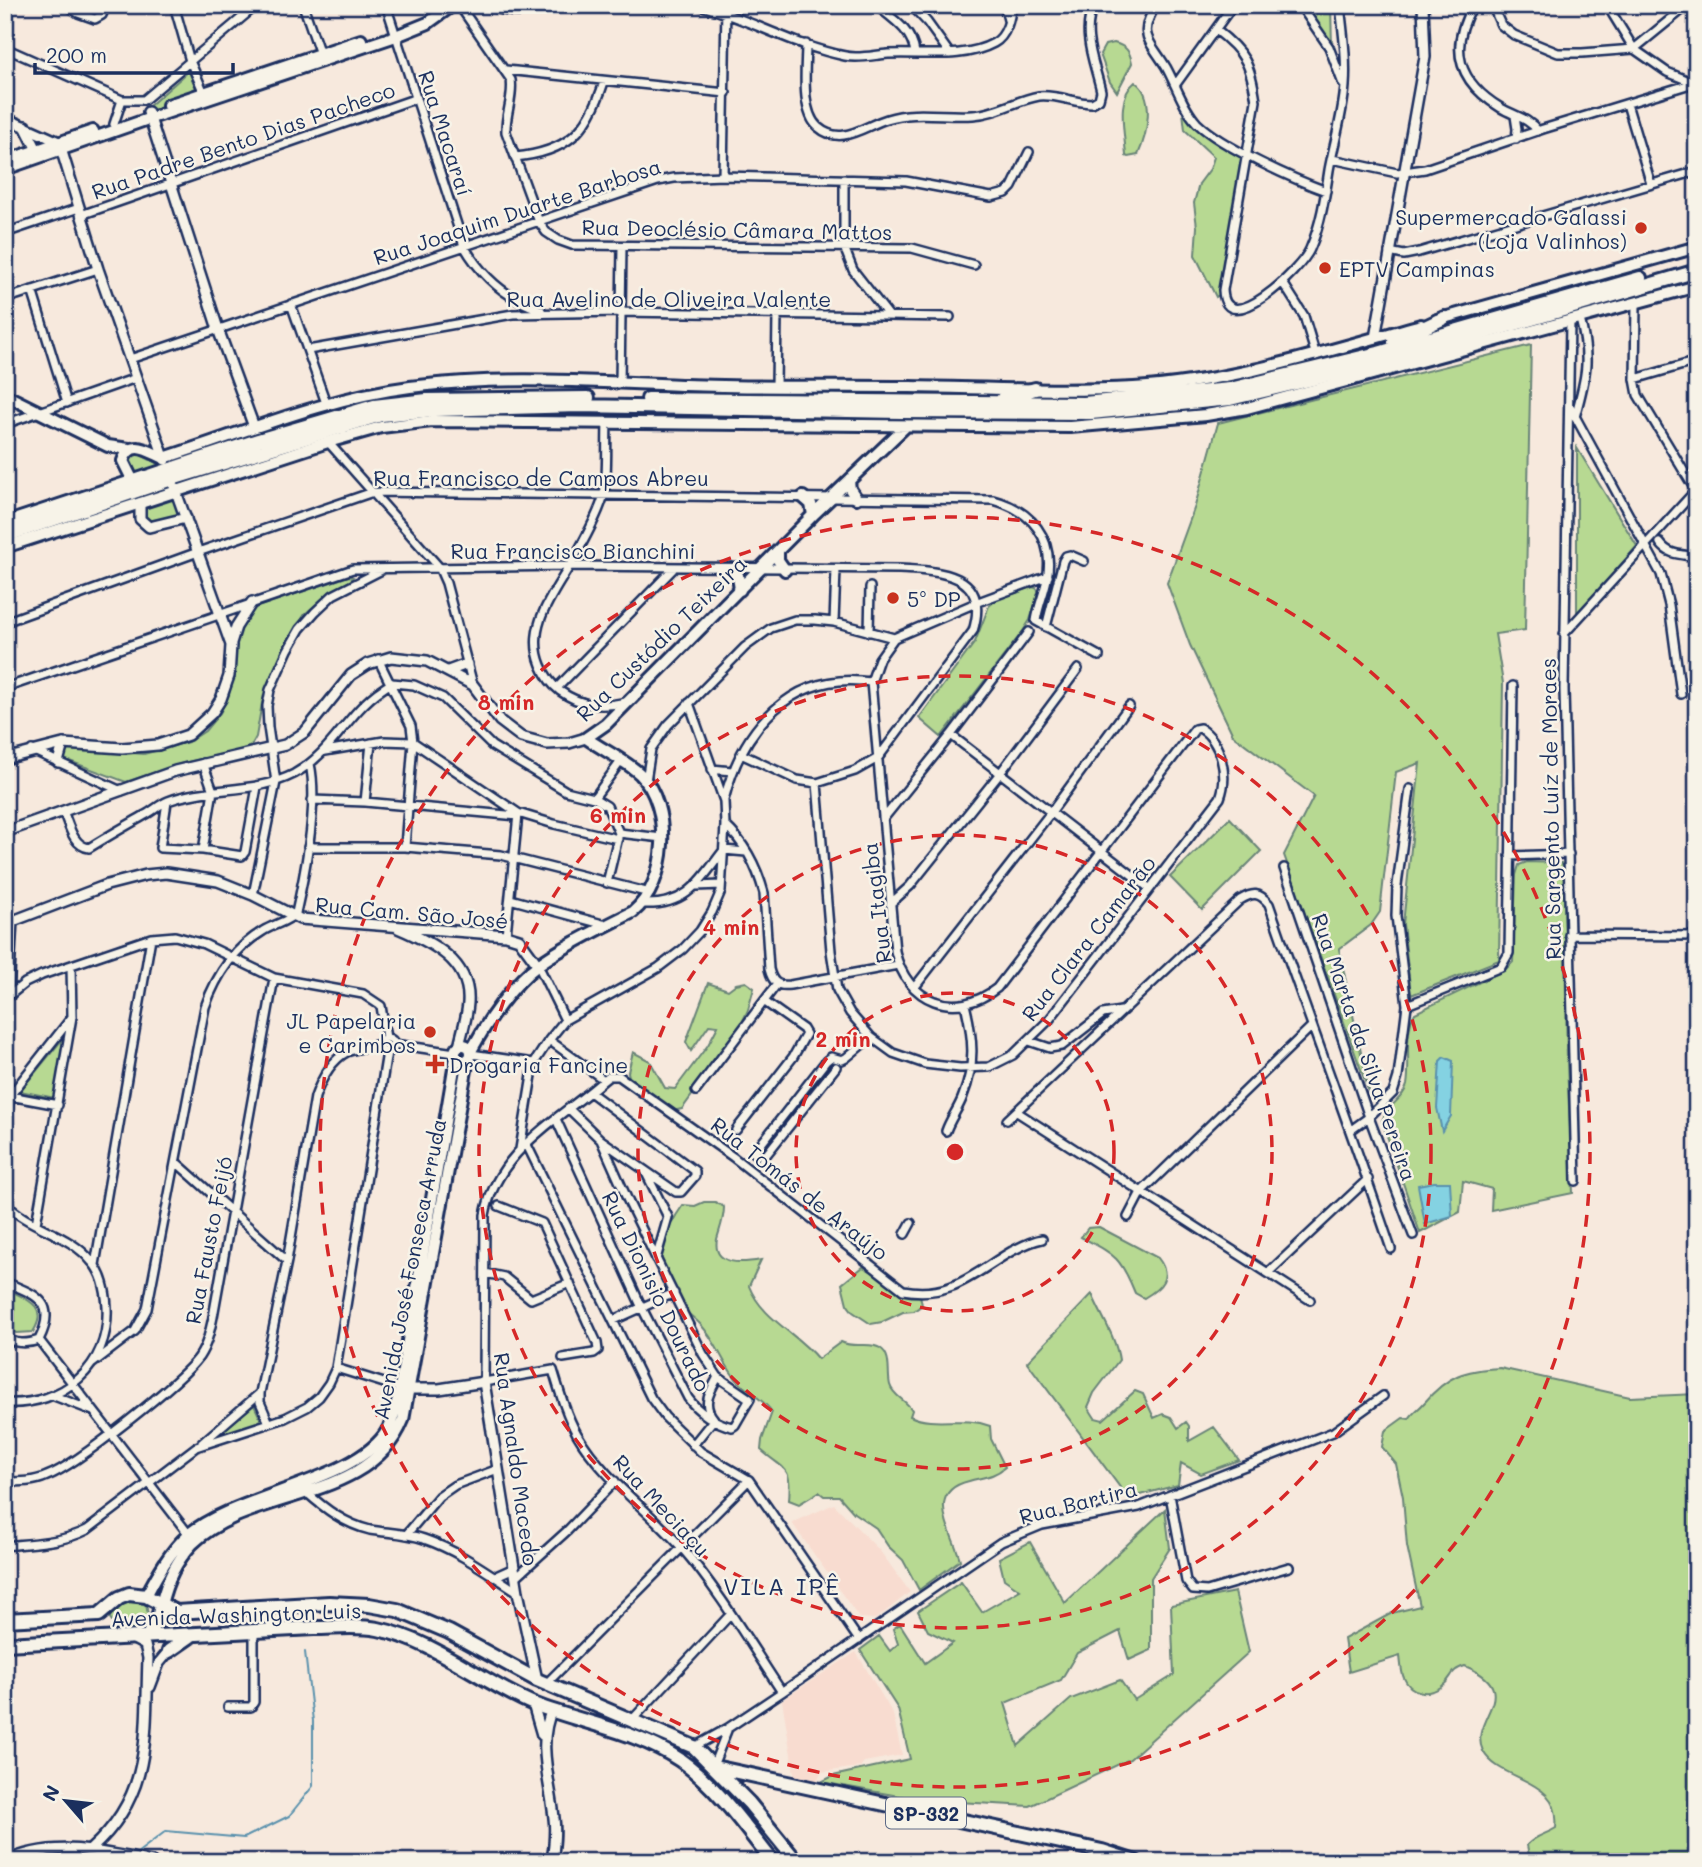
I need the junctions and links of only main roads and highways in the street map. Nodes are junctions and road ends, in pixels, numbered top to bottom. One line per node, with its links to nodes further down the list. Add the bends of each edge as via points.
1 (444, 5): 3 (main road)
2 (453, 5): 3 (main road, via 428,23)
3 (396, 33): 4 (main road)
4 (321, 57): 5 (main road); 5 (main road)
5 (149, 115): 6 (main road); 6 (main road)
6 (60, 146): 7 (main road)
7 (39, 154): 8 (main road); 9 (main road)
8 (5, 161)
9 (5, 169)
10 (1697, 247): 14 (main road)
11 (1697, 262): 15 (main road)
12 (1697, 271): 21 (main road, via 1392,360)
13 (1697, 286): 23 (main road)
14 (1444, 318): 15 (main road); 16 (main road)
15 (1347, 361): 21 (main road)
16 (1248, 373): 17 (main road); 21 (main road, via 1238,377)
17 (1198, 381): 19 (main road); 21 (main road, via 1222,386)
18 (1035, 389): 19 (main road); 22 (main road); 36 (main road, via 444,384 326,403 254,428)
19 (1090, 390): 24 (main road)
20 (5, 395): 31 (main road)
21 (1230, 395): 23 (main road, via 1234,406); 24 (main road); 25 (main road, via 1226,407)
22 (985, 403): 24 (main road); 36 (main road, via 427,400 347,413)
23 (1242, 409): 25 (main road)
24 (1078, 411): 26 (main road); 29 (main road); 36 (main road, via 579,406 434,410 381,415)
25 (1216, 413): 26 (main road)
26 (1098, 425): 29 (main road)
27 (873, 426): 28 (main road); 32 (main road, via 887,435); 36 (main road, via 407,423)
28 (906, 426): 29 (main road); 32 (main road, Rua Custódio Teixeira)
29 (1070, 427)
30 (158, 442): 34 (main road)
31 (108, 446): 33 (main road); 35 (main road)
32 (883, 447): 37 (main road, Rua Custódio Teixeira)
33 (129, 449): 34 (main road); 35 (main road)
34 (148, 451): 36 (main road)
35 (123, 461): 38 (main road)
36 (170, 474): 38 (main road)
37 (849, 481): 40 (main road); 41 (main road, Rua Custódio Teixeira)
38 (137, 492): 42 (main road); 43 (main road); 44 (main road)
39 (803, 497): 41 (main road, via 811,504)
40 (856, 498)
41 (813, 515): 45 (main road, Rua Custódio Teixeira)
42 (5, 524)
43 (5, 536)
44 (5, 547)
45 (778, 551): 47 (main road); 48 (main road, Rua Custódio Teixeira)
46 (731, 569): 48 (main road, via 738,575)
47 (785, 570)
48 (740, 590): 49 (main road, Rua Custódio Teixeira, via 606,724 586,738 646,781 659,810 662,838 650,893 633,912 538,965)
49 (463, 1052): 50 (main road, Avenida José Fonseca Arruda, via 404,1389 387,1431 379,1442 302,1489 215,1518)
50 (192, 1538): 51 (main road, Avenida José Fonseca Arruda, via 176,1548); 52 (main road, Avenida José Fonseca Arruda, via 166,1585)
51 (146, 1596): 52 (main road, Avenida Washington Luis); 53 (main road, Avenida Washington Luis, via 129,1594)
52 (161, 1605): 56 (main road); 57 (main road); 61 (main road, Avenida Washington Luis, via 187,1612 328,1602 387,1607 449,1632)
53 (105, 1611): 54 (main road, Avenida Washington Luis); 58 (main road, via 104,1627)
54 (5, 1620)
55 (194, 1634): 56 (main road, Avenida Washington Luis); 60 (main road); 62 (main road, Avenida Washington Luis, via 379,1629 455,1660)
56 (171, 1635): 57 (main road, Avenida Washington Luis)
57 (148, 1636): 58 (main road, Avenida Washington Luis)
58 (111, 1639): 59 (main road, Avenida Washington Luis)
59 (5, 1644)
60 (169, 1651)
61 (521, 1672): 62 (main road, via 509,1679); 64 (main road, Avenida Washington Luis, via 694,1747)
62 (511, 1692): 63 (main road, Avenida Washington Luis, via 630,1736)
63 (680, 1760): 64 (main road, via 703,1770); 67 (main road, Avenida Washington Luis, via 716,1792)
64 (713, 1766): 65 (main road, SP-332); 66 (main road, Avenida Washington Luis)
65 (746, 1774): 66 (main road, via 734,1777); 69 (main road, SP-332)
66 (731, 1784): 68 (main road, Avenida Washington Luis)
67 (773, 1862)
68 (797, 1862)
69 (1136, 1862)

